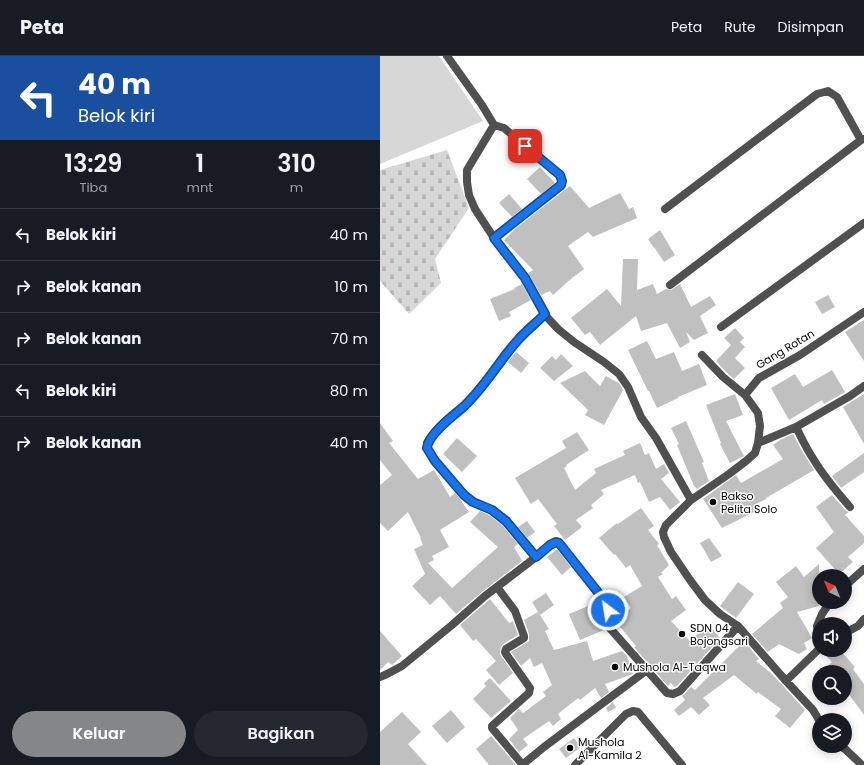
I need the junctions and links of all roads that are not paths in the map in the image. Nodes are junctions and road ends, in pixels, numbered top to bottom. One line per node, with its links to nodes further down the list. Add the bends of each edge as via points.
1 (447, 56): 2 (street)
2 (494, 125): 6 (street, via 467,170 469,195); 6 (street, via 504,128 560,175 562,181 558,188)
3 (863, 140): 4 (street, via 837,97 828,92 817,94); 7 (street)
4 (665, 209)
5 (864, 223): 10 (street)
6 (494, 238): 9 (street, via 525,278)
7 (670, 285)
8 (864, 312): 13 (street, Gang Rotan, via 800,355 758,378)
9 (545, 314): 16 (street, via 574,342 619,374 628,386 641,417 656,438); 18 (street, via 519,339 469,402 427,443 427,448 435,461 464,495 506,521)
10 (721, 327)
11 (702, 355): 13 (street)
12 (864, 386): 14 (street)
13 (745, 395): 15 (street, via 758,413)
14 (796, 427): 15 (street); 17 (street, via 814,461)
15 (758, 443): 16 (street, via 754,453 746,461)
16 (691, 500): 23 (street, via 666,525 664,537 671,552 705,600)
17 (850, 507)
18 (536, 557): 21 (street); 26 (street, via 550,545 559,543 608,605 608,626)
19 (864, 569): 20 (street)
20 (852, 580)
21 (497, 587): 27 (street, via 402,666); 31 (street, via 515,611 524,636 505,652 530,688 492,728)
22 (864, 619): 24 (street)
23 (738, 626): 26 (street, via 680,691 667,693); 28 (street)
24 (852, 629)
25 (812, 657): 28 (street)
26 (647, 670): 31 (street)
27 (380, 677)
28 (786, 681): 29 (street)
29 (815, 713)
30 (849, 753): 34 (street)
31 (522, 765)
32 (575, 765): 33 (street, via 626,714 633,711 638,712)
33 (681, 765)
34 (862, 765)

